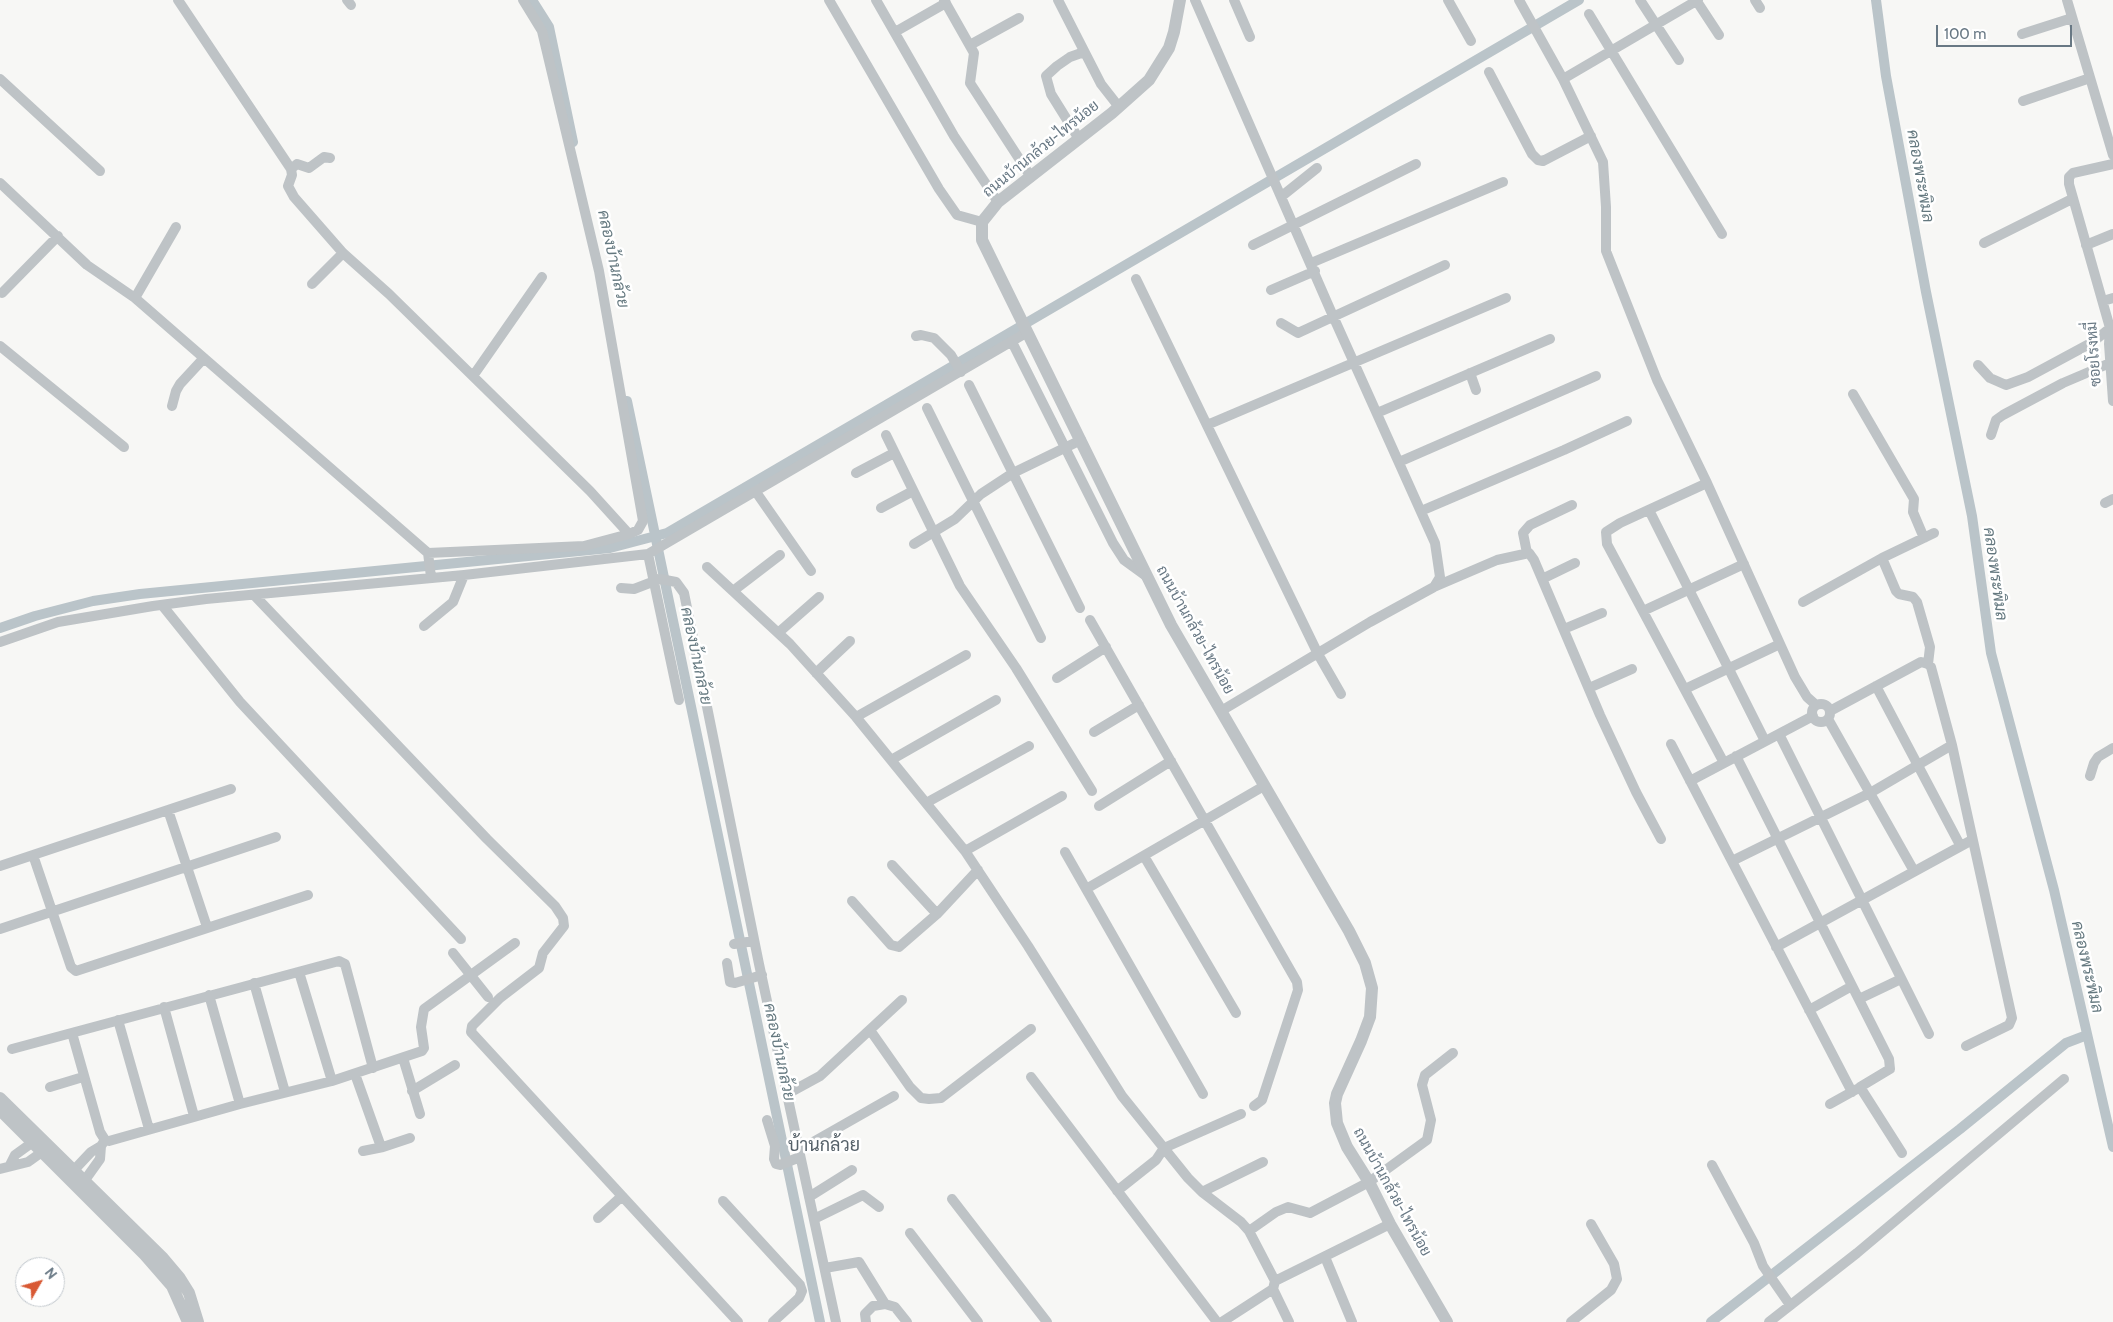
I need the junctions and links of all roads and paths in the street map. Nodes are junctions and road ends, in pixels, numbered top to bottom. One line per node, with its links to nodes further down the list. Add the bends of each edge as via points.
1 (178, 0): 41 (street)
2 (523, 0): 114 (street, via 542,31 599,271 643,512 638,530)
3 (829, 0): 49 (street, via 939,189 957,215)
4 (876, 0): 19 (street)
5 (1058, 0): 26 (street)
6 (1180, 0): 33 (street, ถนนบ้านกล้วย-ไทรน้อย, via 1174,32 1160,63 1148,80)
7 (1195, 0): 46 (street)
8 (1234, 0): 22 (street)
9 (1448, 0): 23 (street)
10 (1519, 0): 31 (street)
11 (1640, 0): 18 (street)
12 (1697, 0): 18 (street); 21 (street)
13 (2067, 0): 17 (street)
14 (945, 1): 19 (street); 24 (street)
15 (1589, 14): 25 (street)
16 (1019, 18): 24 (street)
17 (2072, 18): 20 (street); 29 (street)
18 (1656, 24): 25 (street); 27 (street)
19 (895, 32): 48 (street, via 954,136)
20 (2022, 34)
21 (1719, 35)
22 (1250, 37)
23 (1471, 41)
24 (970, 46): 43 (street, via 974,52 970,82)
25 (1612, 50): 31 (street); 52 (street)
26 (1084, 52): 33 (street, via 1101,84); 35 (street, via 1070,57 1046,76 1051,94)
27 (1679, 60)
28 (1489, 72): 34 (street, via 1538,160 1543,161)
29 (2090, 78): 32 (street); 36 (street)
30 (0, 79): 42 (street)
31 (1563, 80): 34 (street)
32 (2023, 101)
33 (1119, 107): 35 (street, ถนนบ้านกล้วย-ไทรน้อย)
34 (1591, 136): 104 (street, via 1604,169 1608,258 1657,380)
35 (1079, 139): 43 (street, ถนนบ้านกล้วย-ไทรน้อย)
36 (2113, 155)
37 (330, 158): 41 (street, via 324,158 309,168 297,164)
38 (1416, 164): 50 (street)
39 (2113, 164): 47 (street, ซอยโรงหมี่, via 2073,173 2069,184)
40 (1317, 168): 46 (street)
41 (291, 169): 58 (street, via 290,192)
42 (100, 171)
43 (1030, 177): 48 (street, ถนนบ้านกล้วย-ไทรน้อย)
44 (1503, 182): 60 (street)
45 (0, 183): 54 (street)
46 (1282, 196): 50 (street)
47 (2072, 199): 55 (street); 57 (street, ซอยโรงหมี่)
48 (998, 202): 49 (street, ถนนบ้านกล้วย-ไทรน้อย)
49 (982, 222): 72 (street, ถนนบ้านกล้วย-ไทรน้อย, via 982,240)
50 (1294, 224): 56 (street); 60 (street)
51 (176, 227): 66 (street)
52 (1722, 234)
53 (2113, 234): 57 (street)
54 (58, 236): 65 (street); 66 (street, via 87,265)
55 (1984, 243)
56 (1253, 245)
57 (2086, 245): 69 (street, ซอยโรงหมี่)
58 (343, 253): 63 (street); 84 (street)
59 (1445, 265): 70 (street)
60 (1313, 267): 64 (street); 70 (street)
61 (542, 277): 84 (street)
62 (1136, 279): 94 (street)
63 (312, 284)
64 (1272, 290)
65 (2, 293)
66 (135, 298): 78 (street)
67 (1506, 298): 79 (street)
68 (2113, 298): 69 (street)
69 (2103, 301): 73 (street, ซอยโรงหมี่)
70 (1333, 316): 71 (street, via 1298,333); 79 (street)
71 (1281, 323)
72 (1024, 327): 76 (street); 97 (street, ถนนบ้านกล้วย-ไทรน้อย)
73 (2110, 328): 80 (street, ซอยโรงหมี่); 81 (street, via 2077,351 2006,385 1990,378)
74 (916, 336): 82 (street, via 934,338)
75 (1550, 339): 83 (street)
76 (1012, 342): 82 (street); 99 (street)
77 (0, 346): 98 (street)
78 (204, 358): 90 (street, via 180,384); 120 (street)
79 (1354, 362): 92 (street); 94 (street)
80 (2110, 363): 89 (street, ซอยโรงหมี่); 96 (street, via 2063,383 2003,415 1996,420)
81 (1978, 365)
82 (960, 370): 106 (street)
83 (1470, 373): 87 (street); 92 (street)
84 (473, 376): 114 (street)
85 (1596, 376): 101 (street)
86 (969, 385): 103 (street)
87 (1476, 390)
88 (1853, 394): 115 (street, via 1914,499 1913,512)
89 (2113, 401)
90 (172, 406)
91 (927, 408): 107 (street)
92 (1377, 413): 101 (street)
93 (1627, 421): 111 (street)
94 (1207, 425): 151 (street)
95 (886, 435): 100 (street)
96 (1991, 436)
97 (1081, 440): 99 (street); 128 (street, ถนนบ้านกล้วย-ไทรน้อย)
98 (124, 447)
99 (1064, 448): 103 (street); 128 (street, via 1113,543 1124,560)
100 (894, 452): 102 (street); 105 (street)
101 (1399, 462): 111 (street)
102 (856, 473)
103 (1013, 473): 107 (street); 139 (street)
104 (1707, 483): 110 (street); 123 (street)
105 (913, 491): 109 (street); 112 (street)
106 (756, 492): 117 (street); 125 (street)
107 (973, 501): 112 (street, via 954,519); 146 (street)
108 (1572, 505): 118 (street, via 1530,525 1524,533)
109 (881, 508)
110 (1649, 510): 134 (street); 140 (street, via 1606,532 1607,544)
111 (1421, 511): 131 (street, via 1435,543 1439,564 1440,577)
112 (933, 532): 116 (street); 186 (street, via 960,586 1016,668)
113 (1934, 532): 115 (street)
114 (629, 534): 120 (street, via 584,546)
115 (1924, 538): 121 (street)
116 (914, 544)
117 (651, 553): 127 (street); 130 (street)
118 (1527, 553): 129 (street, via 1534,560); 131 (street, via 1497,560)
119 (780, 555): 133 (street)
120 (429, 556): 126 (street)
121 (1882, 558): 137 (street); 153 (street, via 1899,594 1913,597 1918,602 1930,647)
122 (1575, 563): 129 (street)
123 (1744, 564): 134 (street); 149 (street)
124 (707, 567): 133 (street)
125 (811, 571)
126 (431, 575): 127 (street); 135 (street)
127 (464, 575): 143 (street, via 453,602)
128 (1146, 576): 166 (street, ถนนบ้านกล้วย-ไทรน้อย)
129 (1542, 579): 144 (street)
130 (657, 580): 132 (street, via 634,589); 162 (street); 219 (street, via 676,582 684,593)
131 (1434, 587): 151 (street)
132 (621, 588)
133 (732, 590): 145 (street)
134 (1689, 590): 140 (street); 154 (street)
135 (254, 595): 138 (street); 288 (street, via 487,840 555,906 563,918 564,926 543,953 539,968 500,998 472,1026 471,1032)
136 (819, 597): 145 (street)
137 (1803, 602)
138 (162, 605): 148 (street, via 58,622); 218 (street, via 240,702)
139 (1080, 608)
140 (1643, 612): 160 (street)
141 (1602, 613): 144 (street)
142 (1090, 620): 150 (street)
143 (424, 626)
144 (1564, 629): 159 (street)
145 (778, 633): 156 (street)
146 (1041, 638)
147 (850, 641): 156 (street)
148 (0, 642)
149 (1780, 644): 154 (street); 165 (street, via 1795,677)
150 (1106, 647): 157 (street); 164 (street)
151 (1318, 654): 161 (street); 166 (street)
152 (966, 656): 169 (street)
153 (1928, 664): 158 (street, via 1921,662); 174 (street)
154 (1728, 668): 160 (street); 172 (street)
155 (1632, 669): 159 (street)
156 (816, 673): 169 (street)
157 (1057, 678)
158 (1876, 686): 167 (street); 181 (street)
159 (1589, 688): 196 (street)
160 (1685, 689): 180 (street)
161 (1341, 694)
162 (679, 700)
163 (996, 700): 178 (street)
164 (1139, 705): 170 (street); 179 (street)
165 (1816, 705): 167 (street, via 1825,704); 168 (street)
166 (1221, 711): 184 (street, ถนนบ้านกล้วย-ไทรน้อย)
167 (1829, 715): 168 (street, via 1819,722); 187 (street)
168 (1813, 716): 171 (street)
169 (856, 718): 178 (street)
170 (1094, 732)
171 (1779, 734): 172 (street); 192 (street)
172 (1765, 741): 177 (street)
173 (1671, 744): 183 (street)
174 (1952, 745): 181 (street); 197 (street)
175 (1029, 746): 189 (street)
176 (2113, 748): 182 (street, via 2094,762)
177 (1736, 756): 180 (street); 195 (street)
178 (891, 760): 189 (street)
179 (1171, 761): 190 (street); 193 (street)
180 (1724, 763): 183 (street)
181 (1918, 766): 187 (street); 198 (street)
182 (2090, 776)
183 (1690, 781): 203 (street)
184 (1264, 786): 193 (street); 285 (street, ถนนบ้านกล้วย-ไทรน้อย, via 1349,931 1370,976 1370,1017 1335,1104 1340,1135)
185 (231, 789): 191 (street)
186 (1092, 791)
187 (1870, 792): 192 (street); 208 (street)
188 (1062, 796): 199 (street)
189 (926, 803): 199 (street)
190 (1099, 806)
191 (168, 810): 201 (street); 206 (street)
192 (1822, 818): 195 (street); 211 (street)
193 (1205, 820): 202 (street); 264 (street, via 1298,986 1262,1100)
194 (276, 836): 206 (street)
195 (1778, 838): 203 (street); 215 (street)
196 (1661, 839)
197 (1972, 840): 198 (street); 243 (street, via 2012,1018 2009,1025)
198 (1960, 845): 208 (street)
199 (965, 851): 207 (street)
200 (1065, 852): 209 (street)
201 (33, 854): 205 (street); 213 (street)
202 (1144, 856): 209 (street); 237 (street)
203 (1732, 861): 222 (street)
204 (892, 865): 214 (street)
205 (0, 866)
206 (186, 866): 213 (street); 216 (street)
207 (978, 870): 214 (street); 275 (street, via 1122,1096)
208 (1914, 871): 211 (street)
209 (1086, 889): 259 (street)
210 (308, 895): 216 (street)
211 (1863, 899): 215 (street); 228 (street)
212 (852, 901): 214 (street, via 895,947)
213 (52, 912): 216 (street, via 71,967 76,971); 217 (street)
214 (937, 914)
215 (1821, 922): 222 (street); 230 (street)
216 (207, 927)
217 (0, 929)
218 (461, 939)
219 (753, 941): 221 (street); 227 (street)
220 (515, 943): 226 (street)
221 (736, 944)
222 (1776, 947): 236 (street)
223 (452, 953): 226 (street)
224 (727, 963): 227 (street, via 728,980 735,983)
225 (299, 972): 229 (street); 248 (street, via 339,961 345,964); 253 (street)
226 (470, 975): 232 (street); 246 (street, via 424,1008 421,1027 424,1050)
227 (759, 976): 258 (street)
228 (1901, 979): 233 (street); 242 (street)
229 (254, 983): 231 (street); 257 (street)
230 (1852, 986): 233 (street); 236 (street)
231 (209, 995): 235 (street); 262 (street)
232 (488, 997)
233 (1859, 999): 255 (street, via 1891,1066)
234 (902, 1000): 240 (street)
235 (164, 1007): 238 (street); 268 (street)
236 (1809, 1010): 255 (street)
237 (1236, 1014)
238 (118, 1020): 241 (street); 270 (street)
239 (1031, 1029): 240 (street, via 941,1098 929,1099 921,1098 910,1087)
240 (870, 1030): 258 (street, via 820,1076)
241 (72, 1033): 244 (street); 250 (street)
242 (1929, 1034)
243 (1966, 1046)
244 (12, 1049)
245 (1453, 1053): 285 (street, via 1424,1075 1422,1085 1431,1120 1427,1140)
246 (403, 1058): 248 (street); 256 (street)
247 (455, 1065): 256 (street)
248 (373, 1068): 249 (street)
249 (355, 1074): 253 (street); 274 (street)
250 (83, 1077): 254 (street); 272 (street)
251 (1031, 1077): 286 (street)
252 (2064, 1079): 303 (street, via 1857,1253)
253 (332, 1081): 257 (street)
254 (50, 1087)
255 (1856, 1089): 263 (street); 277 (street)
256 (412, 1091): 266 (street)
257 (285, 1092): 262 (street)
258 (787, 1094): 278 (street)
259 (1203, 1094)
260 (894, 1096): 278 (street)
261 (0, 1098): 282 (street)
262 (240, 1104): 268 (street)
263 (1830, 1104)
264 (1254, 1106)
265 (0, 1110): 273 (street)
266 (420, 1114)
267 (1241, 1114): 275 (street)
268 (194, 1116): 270 (street)
269 (767, 1120): 278 (street, via 775,1146 776,1164)
270 (149, 1129): 272 (street)
271 (410, 1138): 274 (street)
272 (103, 1143): 282 (street); 284 (street, via 100,1159)
273 (37, 1147): 281 (street, via 28,1162); 304 (street, via 162,1273 172,1286)
274 (383, 1147): 276 (street)
275 (1164, 1148): 286 (street, via 1156,1160); 287 (street)
276 (363, 1151)
277 (1902, 1153)
278 (797, 1156): 289 (street)
279 (1263, 1162): 287 (street)
280 (1712, 1165): 303 (street, via 1763,1266)
281 (5, 1167)
282 (75, 1169): 284 (street)
283 (852, 1170): 289 (street)
284 (85, 1180): 305 (street, via 179,1277 189,1293)
285 (1369, 1182): 295 (street, ถนนบ้านกล้วย-ไทรน้อย); 297 (street, via 1307,1214 1288,1206)
286 (1117, 1191): 313 (street)
287 (1202, 1192): 297 (street)
288 (622, 1196): 293 (street); 306 (street)
289 (809, 1197): 294 (street)
290 (952, 1199): 312 (street)
291 (724, 1201): 307 (street, via 800,1285 799,1298)
292 (879, 1207): 294 (street, via 863,1196)
293 (598, 1218)
294 (814, 1219): 300 (street)
295 (1390, 1224): 299 (street); 317 (street, ถนนบ้านกล้วย-ไทรน้อย)
296 (1591, 1224): 318 (street, via 1614,1264 1617,1279 1611,1290)
297 (1249, 1231): 301 (street)
298 (910, 1233): 311 (street)
299 (1325, 1257): 301 (street); 316 (street)
300 (825, 1268): 302 (street, via 859,1262); 308 (street)
301 (1274, 1285): 314 (street); 315 (street)
302 (885, 1304): 309 (street, via 874,1306 865,1314); 310 (street, via 895,1307)
303 (1790, 1305): 319 (street)
304 (188, 1322)
305 (198, 1322)
306 (738, 1322)
307 (773, 1322)
308 (836, 1322)
309 (866, 1322)
310 (907, 1322)
311 (978, 1322)
312 (1048, 1322)
313 (1217, 1322)
314 (1222, 1322)
315 (1290, 1322)
316 (1352, 1322)
317 (1446, 1322)
318 (1571, 1322)
319 (1769, 1322)

